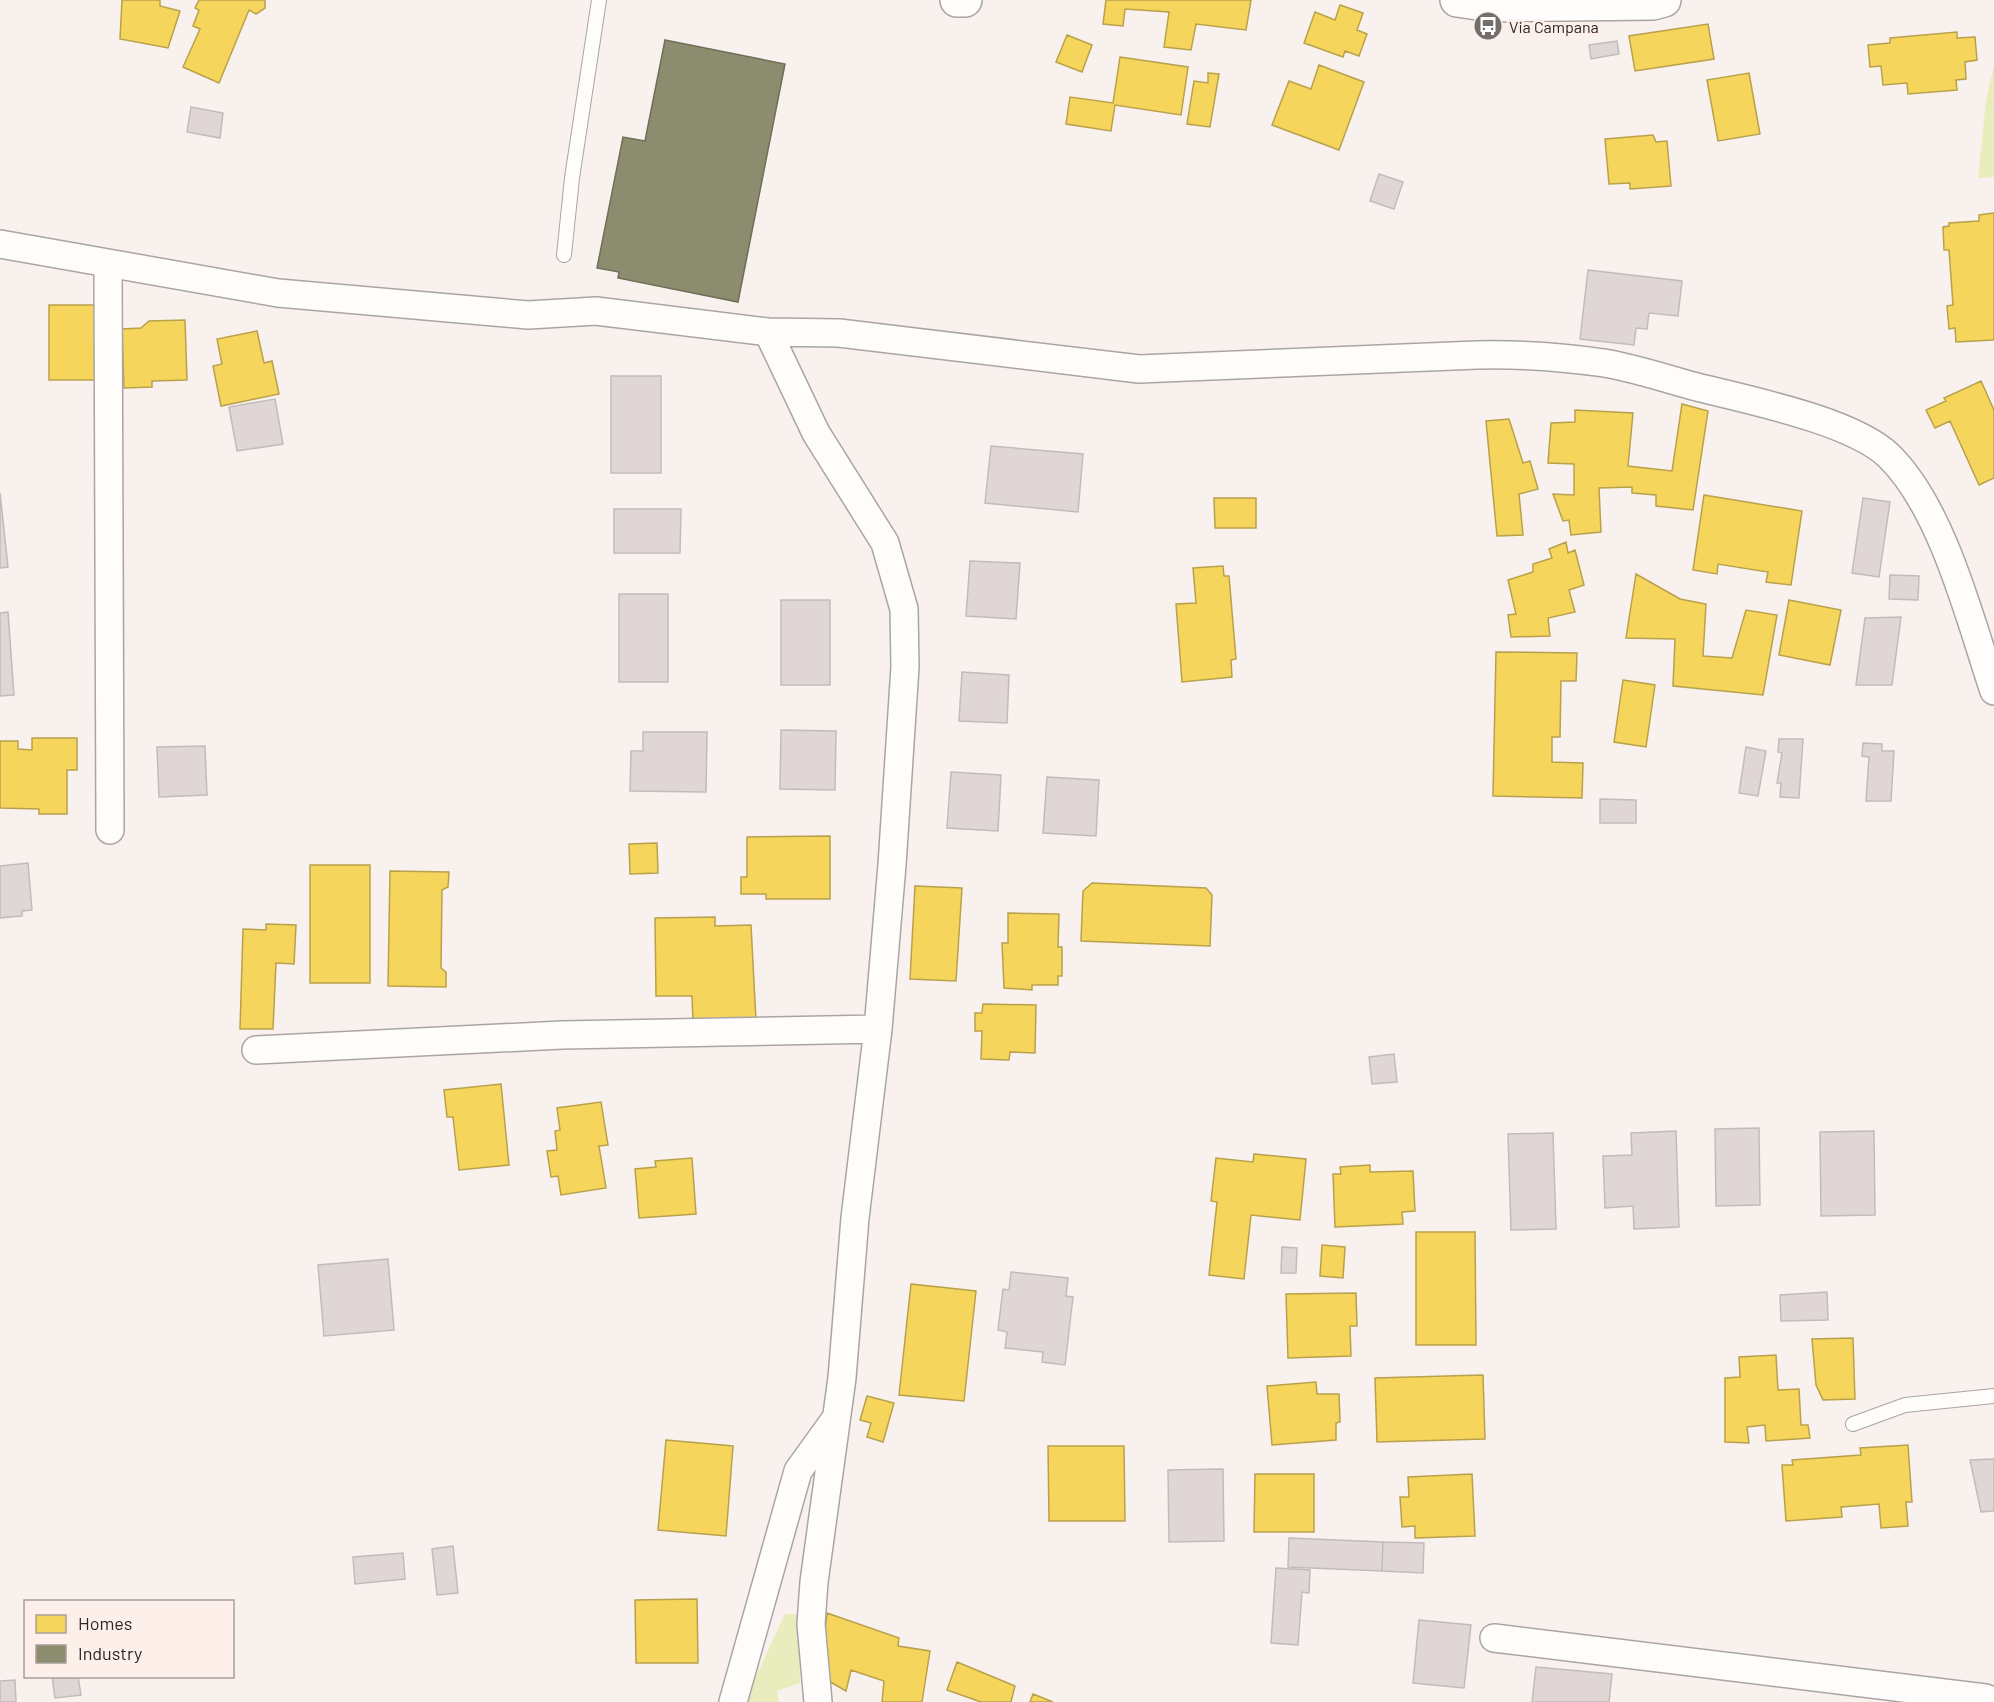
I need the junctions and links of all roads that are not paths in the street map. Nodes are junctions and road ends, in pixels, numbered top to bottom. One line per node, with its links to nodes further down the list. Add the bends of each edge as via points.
1 (599, 0): 7 (lane)
2 (957, 0): 3 (main road)
3 (965, 0)
4 (1457, 0): 5 (main road, via 1491,5)
5 (1664, 0)
6 (0, 244): 8 (street)
7 (564, 255)
8 (108, 265): 9 (street, via 278,293 528,315 596,311); 11 (street)
9 (768, 332): 10 (street, via 839,333 1139,369 1527,354 1606,363 1803,415 1861,438 1888,456 1912,487 1946,547); 12 (street, via 816,433 885,543 904,609 905,667)
10 (1994, 692)
11 (110, 830)
12 (878, 1029): 13 (street, via 562,1035); 15 (street)
13 (256, 1050)
14 (1994, 1396): 16 (lane, via 1905,1405)
15 (836, 1418): 19 (street, via 798,1471); 20 (street, via 811,1624)
16 (1853, 1424)
17 (1494, 1638): 18 (street)
18 (1994, 1701)
19 (733, 1702)
20 (818, 1702)

